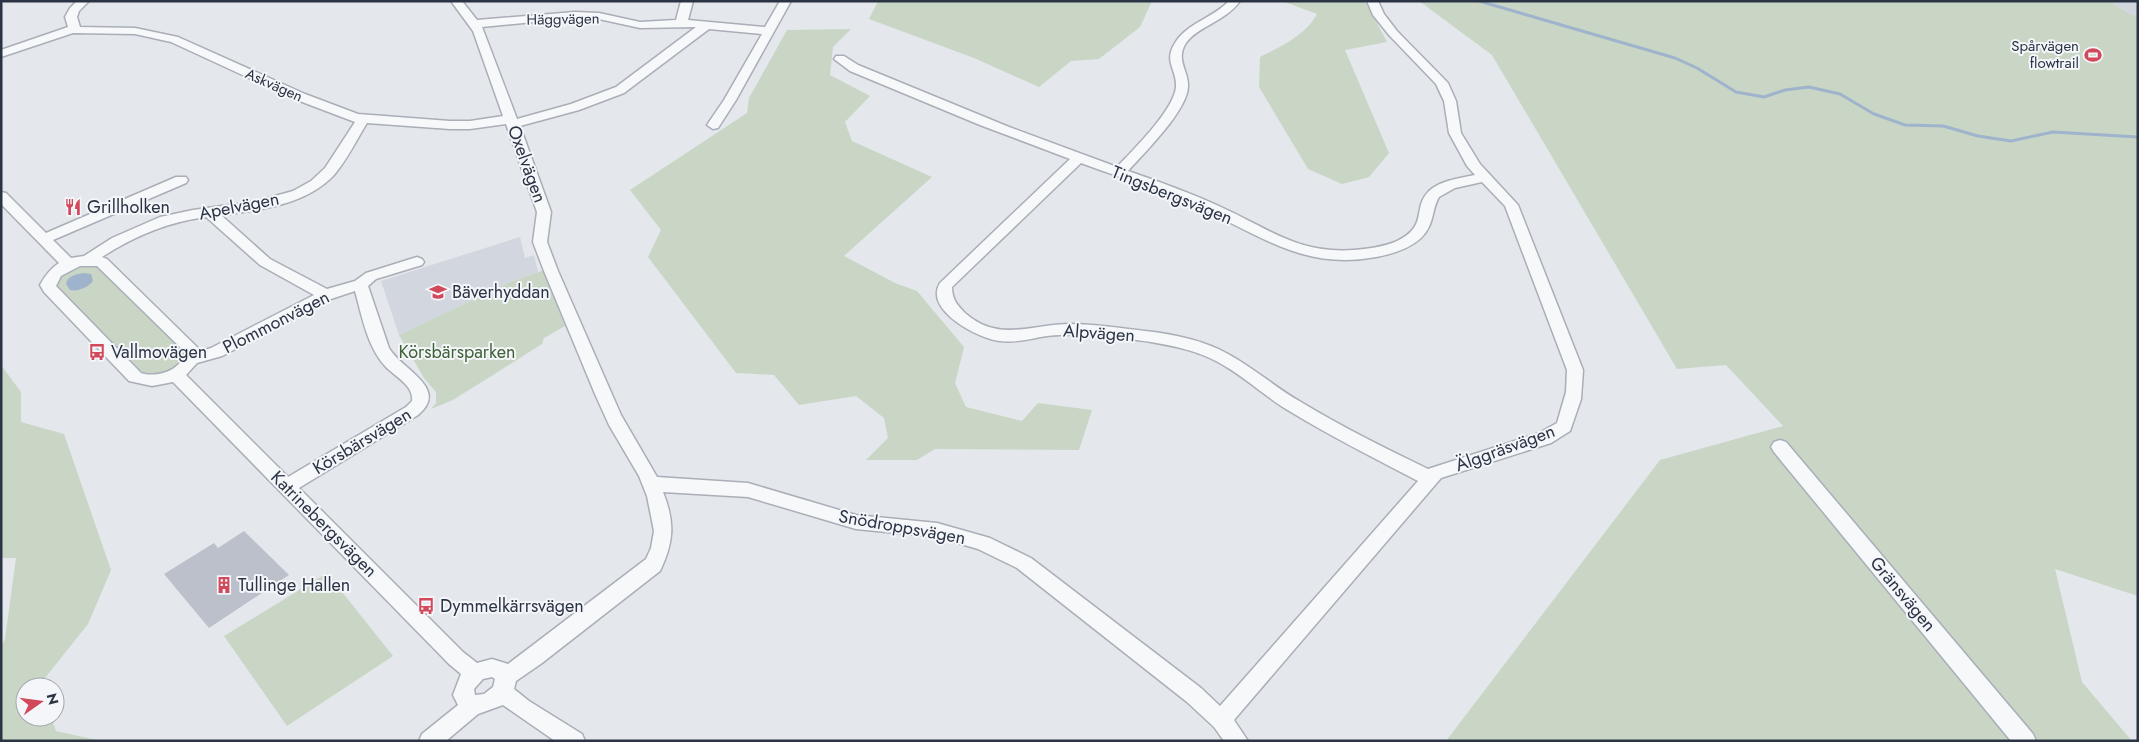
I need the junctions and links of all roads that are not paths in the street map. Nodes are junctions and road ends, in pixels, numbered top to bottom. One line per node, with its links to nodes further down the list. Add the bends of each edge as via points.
1 (84, 1): 10 (street, via 72,17)
2 (456, 1): 7 (street, Oxelvägen)
3 (687, 1): 8 (street)
4 (786, 1): 11 (street)
5 (1235, 1): 18 (street, via 1222,14 1192,31 1177,50 1175,61 1183,86 1181,94 1158,128)
6 (1372, 1): 19 (street, Älggräsvägen, via 1393,32 1442,83 1450,101 1454,133)
7 (476, 24): 8 (street, Häggvägen, via 575,15 599,16 640,25); 15 (street, Oxelvägen)
8 (681, 24): 9 (street, Häggvägen)
9 (706, 26): 11 (street, Häggvägen); 15 (street, Askvägen, via 620,90 575,107)
10 (75, 28): 12 (street); 14 (street, Askvägen, via 135,31 174,40 300,97)
11 (769, 31): 16 (street)
12 (1, 54)
13 (840, 59): 17 (street, Tingsbergsvägen, via 854,68 1003,130)
14 (363, 119): 15 (street, Askvägen, via 450,125); 22 (street, Apelvägen, via 323,178 309,187 274,201)
15 (511, 121): 34 (street, Oxelvägen, via 544,212 540,242 562,300 581,349)
16 (713, 125)
17 (1079, 158): 18 (street, Tingsbergsvägen); 32 (street, Alpvägen, via 945,286 944,297 952,310 982,331 1000,336 1050,330 1097,331 1168,340 1202,349 1234,364 1300,410)
18 (1119, 173): 19 (street, Tingsbergsvägen, via 1213,208 1286,246 1311,254 1336,256 1375,252 1406,241 1422,227 1431,197 1436,192)
19 (1483, 178): 32 (street, Älggräsvägen, via 1511,206 1525,236 1575,370 1572,404 1564,428 1545,438 1479,458)
20 (181, 180): 23 (street)
21 (1, 196): 23 (street)
22 (210, 213): 24 (street, Apelvägen, via 165,221 108,246); 28 (street, via 265,262)
23 (44, 239): 26 (street)
24 (89, 260): 26 (street); 29 (street, via 102,262 174,330 193,351)
25 (417, 262): 27 (street, Plommonvägen, via 371,276)
26 (68, 264): 30 (street, via 53,275 48,285 83,324 139,379 157,381)
27 (360, 284): 28 (street, Plommonvägen); 33 (street, Körsbärsvägen, via 386,355 397,370 416,384 421,400 412,412)
28 (326, 295): 29 (street, Plommonvägen, via 216,352)
29 (191, 359): 30 (street)
30 (175, 374): 33 (street, Katrinebergsvägen)
31 (1780, 447): 42 (street, Gränsvägen)
32 (1429, 478): 38 (street, Älggräsvägen)
33 (287, 487): 35 (street, Katrinebergsvägen, via 456,658)
34 (653, 489): 36 (street, via 663,542 652,565); 38 (street, Snödroppsvägen, via 748,490 856,522 937,530 983,543 1024,563 1043,577 1194,695)
35 (475, 673): 36 (street, via 492,668 502,671); 37 (street, via 463,692 465,699)
36 (504, 685): 37 (street, via 489,702); 40 (street, via 522,708)
37 (474, 704): 39 (street)
38 (1221, 720): 41 (street, Snödroppsvägen)
39 (430, 741)
40 (574, 741)
41 (1237, 741)
42 (2025, 741)

